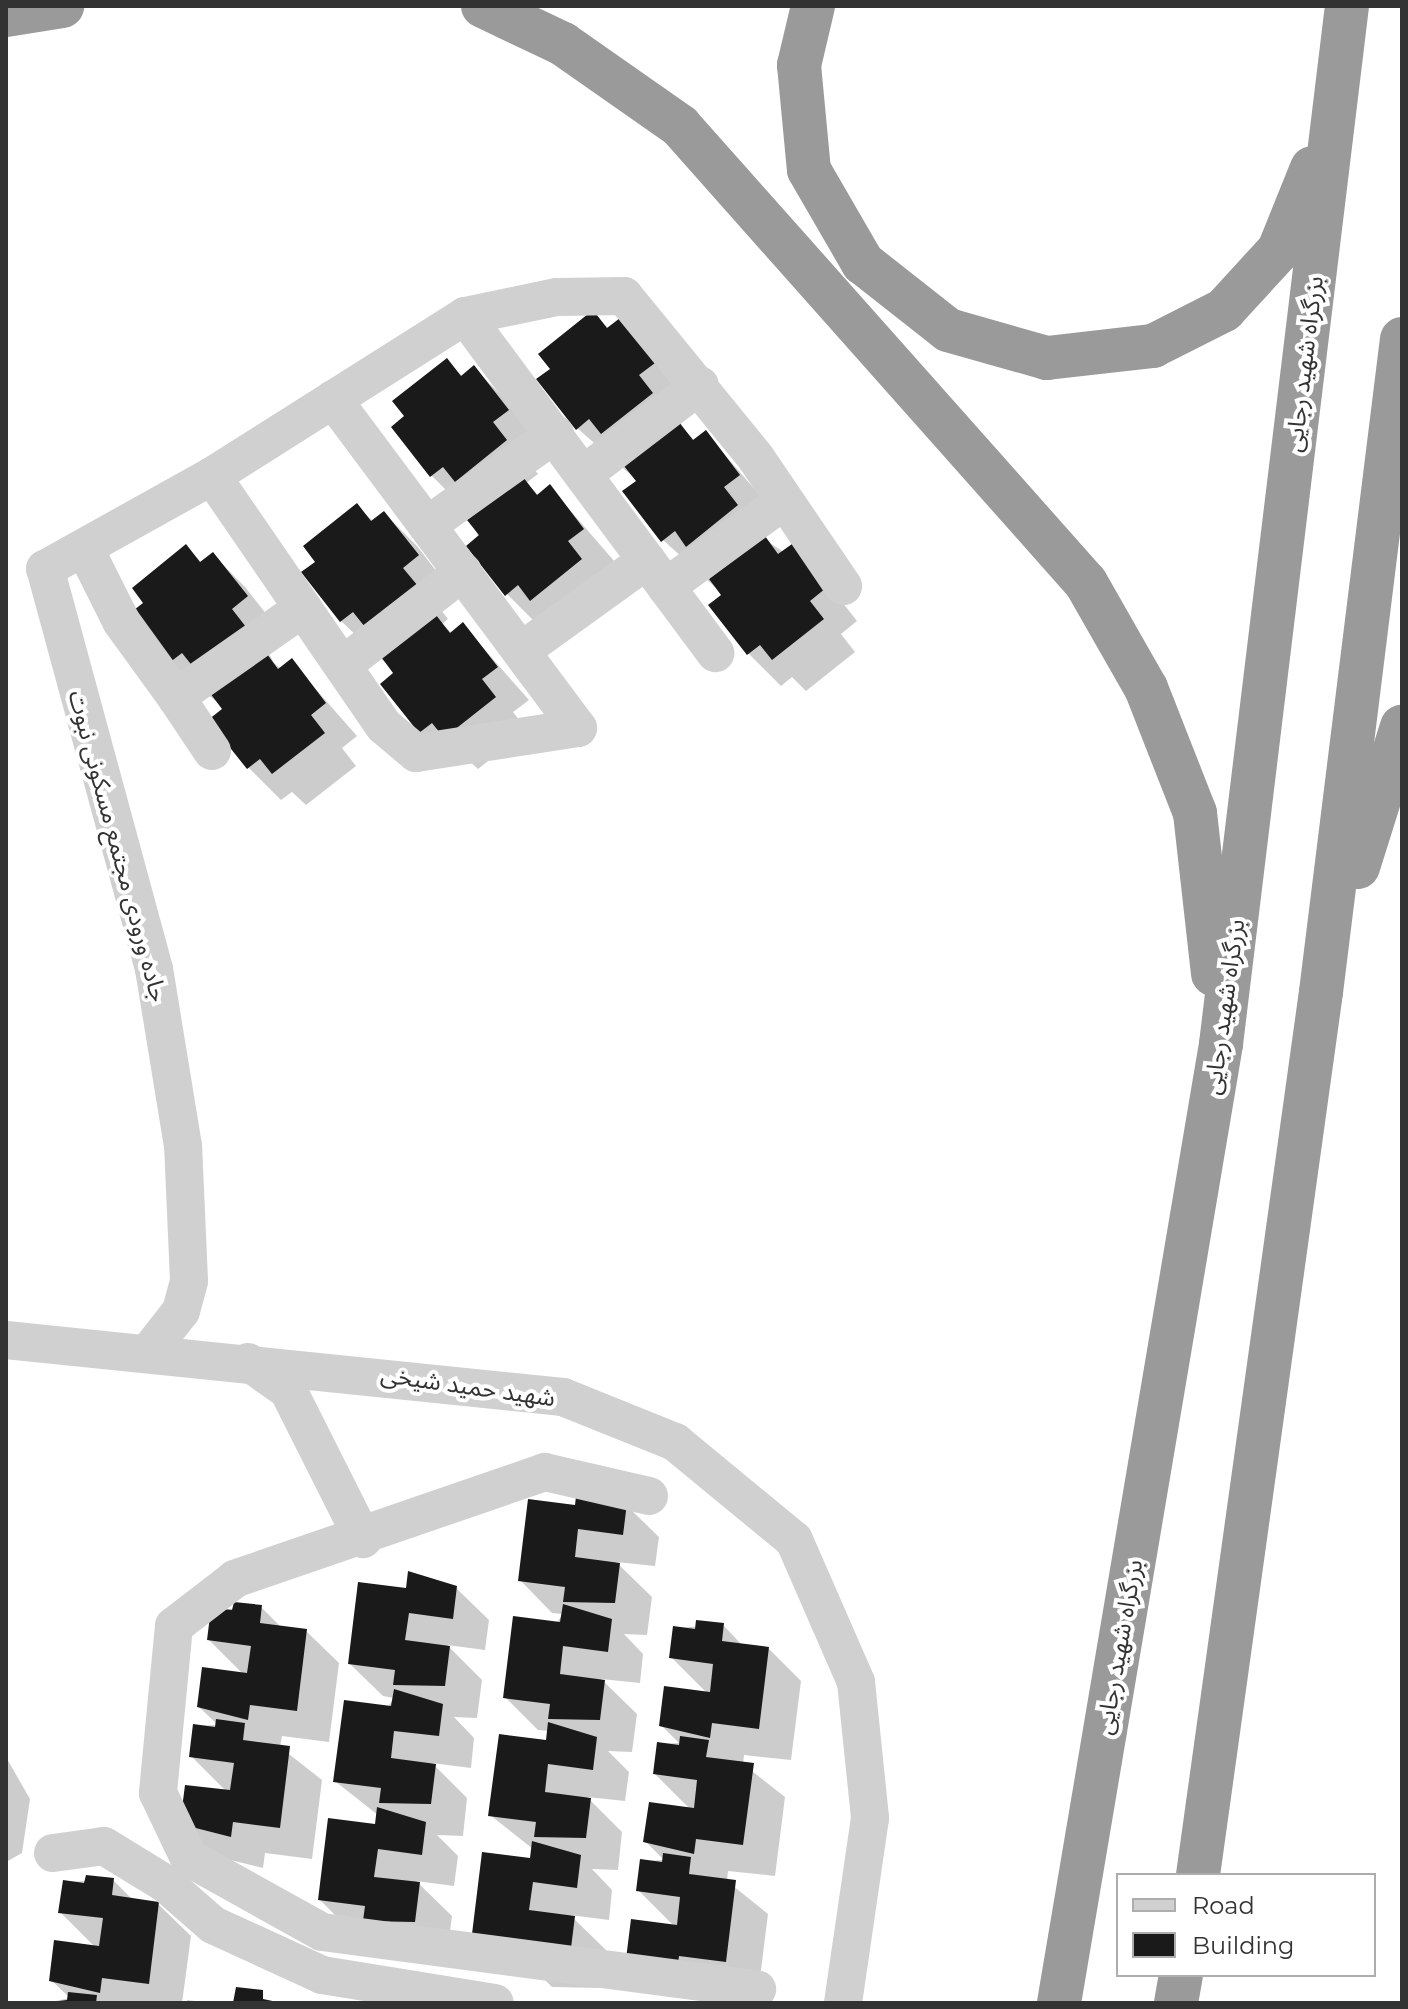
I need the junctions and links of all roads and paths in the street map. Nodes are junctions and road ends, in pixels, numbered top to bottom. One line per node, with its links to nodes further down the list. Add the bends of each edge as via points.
1 (62, 6): 5 (highway)
2 (483, 6): 27 (highway, via 563,44 680,126 1086,583 1146,688 1195,813)
3 (813, 6): 4 (highway, via 799,65 809,170 863,263 948,330 1047,358 1153,346 1224,310 1279,250 1310,179)
4 (1347, 8): 27 (highway, بزرگراه شهید رجایی)
5 (6, 15)
6 (465, 316): 8 (street, via 557,297 624,296); 9 (street); 10 (street)
7 (1402, 339): 26 (highway)
8 (700, 385): 11 (street); 13 (street)
9 (333, 399): 12 (street); 14 (street)
10 (555, 434): 11 (street); 14 (street)
11 (584, 474): 17 (street)
12 (212, 476): 15 (street); 19 (street)
13 (782, 502): 17 (street); 18 (street)
14 (429, 524): 16 (street)
15 (85, 549): 23 (street, via 121,621); 29 (street, جاده ورودی مجتمع مسکونی نبوت, via 45,569 154,969 183,1146 189,1281 181,1311)
16 (463, 572): 20 (street); 22 (street)
17 (657, 573): 20 (street); 21 (street)
18 (843, 586)
19 (303, 608): 22 (street); 23 (street)
20 (521, 651): 22 (street, via 578,728 416,753 384,726)
21 (715, 653)
22 (343, 665)
23 (176, 697): 25 (street)
24 (1402, 727): 26 (highway)
25 (212, 751)
26 (1321, 992): 34 (highway)
27 (1221, 1044): 40 (highway, بزرگراه شهید رجایی)
28 (6, 1340): 29 (street, شهید حمید شیخی)
29 (148, 1353): 30 (street, شهید حمید شیخی)
30 (248, 1362): 32 (street, via 288,1390); 39 (street, شهید حمید شیخی, via 563,1397 675,1442 794,1540 856,1682 870,1818)
31 (649, 1496): 32 (street, via 545,1472)
32 (363, 1539): 37 (street, via 235,1579 174,1626 158,1793 189,1858 322,1932)
33 (53, 1853): 36 (street, via 104,1846 166,1884 213,1925)
34 (1198, 1873)
35 (1181, 1977): 41 (highway)
36 (320, 1989): 38 (street)
37 (757, 1989)
38 (495, 2003)
39 (843, 2003)
40 (1059, 2003)
41 (1176, 2003)

